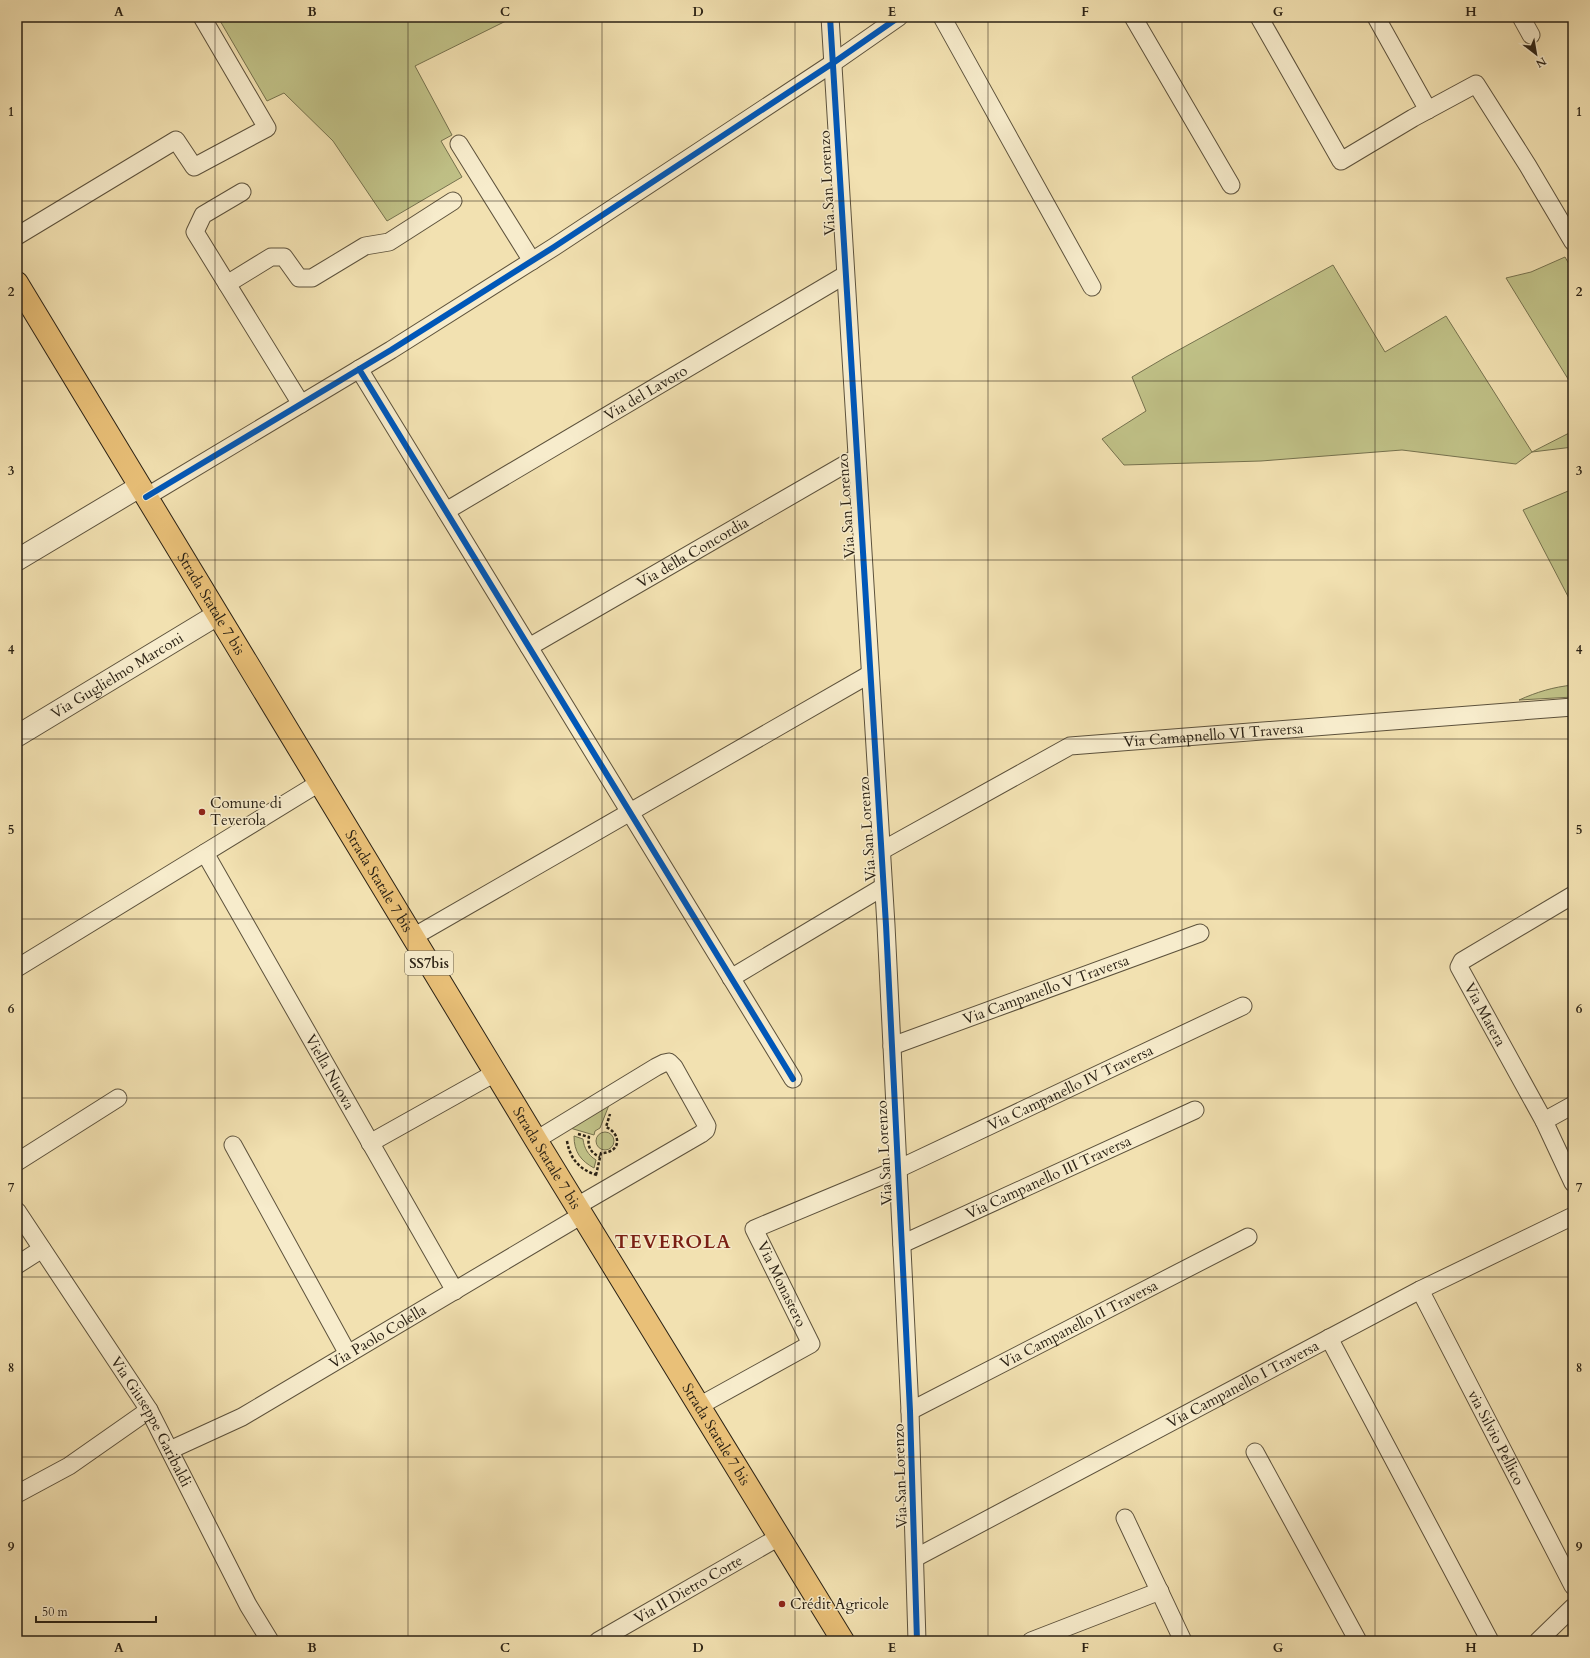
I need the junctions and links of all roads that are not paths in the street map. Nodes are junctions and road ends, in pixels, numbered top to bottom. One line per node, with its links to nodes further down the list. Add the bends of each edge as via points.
1 (202, 17): 16 (street, via 267,128 194,167 176,140)
2 (830, 17): 10 (street, Via San Lorenzo)
3 (899, 17): 10 (street)
4 (942, 17): 22 (street)
5 (1133, 17): 13 (street)
6 (1259, 17): 11 (street, via 1341,161)
7 (1376, 17): 11 (street)
8 (1521, 17): 9 (street)
9 (1531, 35)
10 (833, 63): 18 (street); 19 (street, Via San Lorenzo)
11 (1428, 110): 17 (street, via 1476,84)
12 (459, 144): 18 (street)
13 (1231, 185)
14 (242, 192): 21 (street, via 203,215 195,232)
15 (452, 201): 21 (street, via 389,242 366,246 312,278 299,278 284,257 271,257)
16 (17, 236)
17 (1573, 242)
18 (532, 261): 23 (street)
19 (845, 275): 25 (street, Via San Lorenzo); 27 (street, Via del Lavoro)
20 (17, 283): 26 (main road, Strada Statale 7 bis / SS7bis)
21 (227, 284): 24 (street)
22 (1092, 286)
23 (359, 369): 24 (street); 27 (street)
24 (301, 404): 26 (street)
25 (856, 458): 30 (street, Via della Concordia); 31 (street, Via San Lorenzo)
26 (142, 492): 28 (street); 29 (main road, Strada Statale 7 bis / SS7bis)
27 (446, 511): 30 (street)
28 (18, 557)
29 (217, 614): 33 (street, Via Guglielmo Marconi); 34 (main road, Strada Statale 7 bis / SS7bis)
30 (529, 647): 35 (street)
31 (870, 674): 35 (street); 36 (street, Via San Lorenzo)
32 (1573, 707): 36 (street, Via Camapnello VI Traversa, via 1070,746)
33 (17, 736)
34 (319, 783): 37 (street); 41 (main road, Strada Statale 7 bis / SS7bis)
35 (630, 812): 41 (street); 43 (street)
36 (881, 851): 38 (street, Via San Lorenzo)
37 (204, 853): 42 (street); 53 (street, Viella Nuova)
38 (883, 887): 43 (street); 45 (street, Via San Lorenzo)
39 (1573, 895): 51 (street, Via Matera, via 1462,961 1459,967)
40 (1200, 933): 45 (street, Via Campanello V Traversa)
41 (413, 937): 46 (main road, Strada Statale 7 bis / SS7bis)
42 (17, 968)
43 (731, 978): 47 (street)
44 (1243, 1006): 56 (street, Via Campanello IV Traversa)
45 (892, 1046): 56 (street, Via San Lorenzo)
46 (496, 1073): 52 (main road, Strada Statale 7 bis / SS7bis); 53 (street)
47 (793, 1079)
48 (118, 1098): 55 (street)
49 (1573, 1105): 51 (street)
50 (1195, 1110): 62 (street, Via Campanello III Traversa)
51 (1544, 1121): 57 (street, Via Matera)
52 (536, 1140): 58 (main road, Strada Statale 7 bis / SS7bis); 58 (street, Via Paolo Colella, via 656,1067 670,1062 674,1067 707,1126 706,1130)
53 (370, 1143): 65 (street, Viella Nuova)
54 (233, 1145): 68 (street)
55 (17, 1162)
56 (898, 1169): 62 (street, Via San Lorenzo); 69 (street, Via Monastero, via 754,1229 811,1344)
57 (1573, 1183)
58 (579, 1210): 65 (street, Via Paolo Colella); 69 (main road, Strada Statale 7 bis / SS7bis)
59 (17, 1211): 63 (street, Via Giuseppe Garibaldi)
60 (1573, 1216): 66 (street, Via Campanello I Traversa)
61 (1248, 1237): 71 (street, Via Campanello II Traversa)
62 (902, 1244): 71 (street, Via San Lorenzo)
63 (42, 1249): 64 (street); 70 (street, Via Giuseppe Garibaldi)
64 (17, 1265)
65 (455, 1290): 68 (street, Via Paolo Colella)
66 (1420, 1290): 67 (street, Via Campanello I Traversa); 78 (street, via Silvio Pellico)
67 (1329, 1338): 77 (street, Via Campanello I Traversa); 88 (street)
68 (348, 1354): 72 (street, Via Paolo Colella, via 242,1417)
69 (699, 1406): 76 (main road, Strada Statale 7 bis / SS7bis)
70 (149, 1410): 72 (street, Via Giuseppe Garibaldi); 74 (street, via 69,1466)
71 (910, 1412): 77 (street, Via San Lorenzo)
72 (170, 1450): 82 (street, Via Giuseppe Garibaldi, via 248,1604)
73 (1255, 1452): 87 (street)
74 (17, 1494)
75 (1125, 1518): 79 (street)
76 (779, 1537): 83 (street, Via II Dietro Corte); 84 (main road, Strada Statale 7 bis / SS7bis)
77 (916, 1558): 81 (street, Via San Lorenzo)
78 (1573, 1586)
79 (1160, 1591): 85 (street); 86 (street)
80 (1573, 1607): 89 (street)
81 (913, 1640)
82 (270, 1641)
83 (598, 1641)
84 (843, 1641)
85 (1031, 1641)
86 (1183, 1641)
87 (1358, 1641)
88 (1490, 1641)
89 (1538, 1641)

